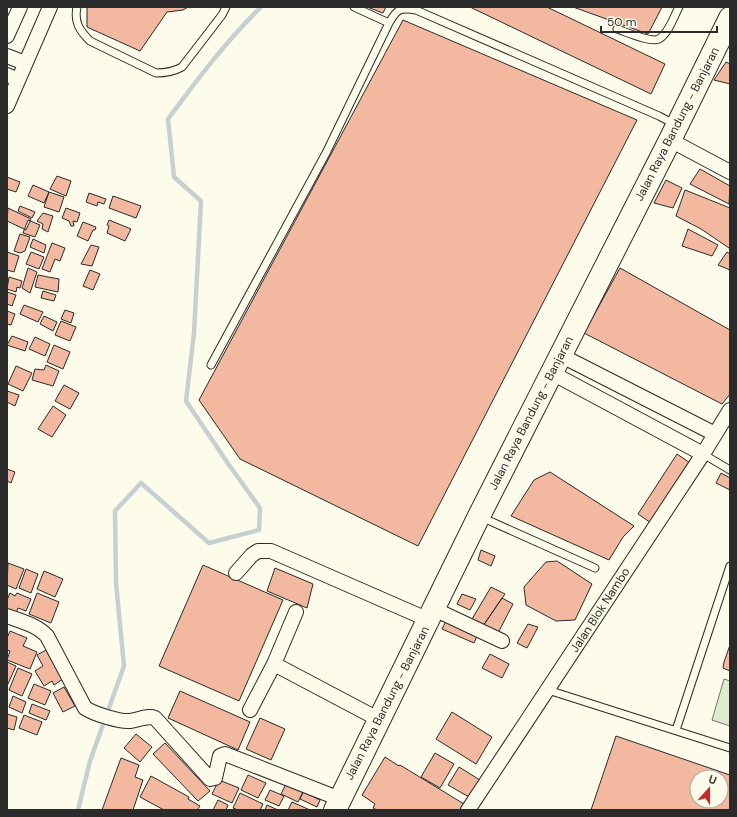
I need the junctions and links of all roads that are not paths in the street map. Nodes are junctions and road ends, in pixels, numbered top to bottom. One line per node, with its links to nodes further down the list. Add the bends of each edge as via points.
1 (20, 7): 10 (street)
2 (50, 7): 12 (street)
3 (77, 7): 4 (lane, via 76,23 90,41 156,73 166,73 182,66)
4 (226, 7)
5 (354, 7): 8 (lane)
6 (679, 7): 9 (lane, via 666,32 659,39 651,40)
7 (730, 18): 15 (main road, Jalan Raya Bandung - Banjaran)
8 (389, 23): 15 (lane, via 394,13 401,8 416,10 659,116); 18 (lane, via 326,153)
9 (617, 28)
10 (7, 36)
11 (7, 56): 12 (street)
12 (25, 63): 13 (street)
13 (13, 78): 14 (street)
14 (7, 106)
15 (674, 132): 16 (street); 17 (main road, Jalan Raya Bandung - Banjaran)
16 (730, 172)
17 (556, 364): 20 (street); 21 (street); 23 (main road, Jalan Raya Bandung - Banjaran)
18 (211, 365)
19 (730, 410): 20 (street, Jalan Blok Nambo)
20 (715, 434): 21 (street, Jalan Blok Nambo)
21 (703, 454): 22 (lane); 32 (street, Jalan Blok Nambo)
22 (730, 470)
23 (479, 516): 25 (lane); 28 (main road, Jalan Raya Bandung - Banjaran)
24 (730, 566): 35 (lane)
25 (595, 568)
26 (236, 573): 28 (street, via 258,551 270,551)
27 (296, 612): 31 (street)
28 (432, 614): 30 (street); 34 (main road, Jalan Raya Bandung - Banjaran)
29 (7, 616): 37 (street, via 33,626 47,636 82,705 90,712 130,721 155,718 210,779 215,778 220,756 225,754)
30 (502, 641)
31 (274, 664): 33 (street); 34 (street)
32 (548, 690): 35 (lane); 38 (street, Jalan Blok Nambo)
33 (250, 710)
34 (380, 720): 37 (main road, Jalan Raya Bandung - Banjaran)
35 (676, 730): 36 (lane)
36 (730, 748)
37 (337, 804)
38 (468, 810)

